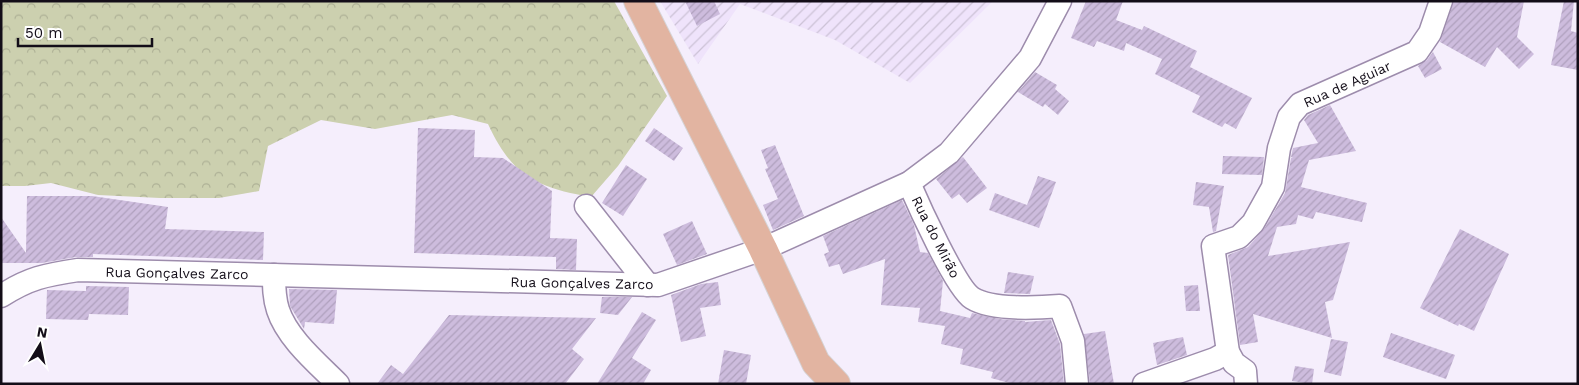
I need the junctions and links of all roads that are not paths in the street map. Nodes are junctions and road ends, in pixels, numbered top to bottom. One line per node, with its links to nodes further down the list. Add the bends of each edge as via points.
1 (638, 1): 6 (main road)
2 (1060, 1): 4 (street, Rua Gonçalves Zarco, via 1030,58 949,153)
3 (1441, 1): 10 (street, Rua de Aguiar, via 1430,33 1417,52 1300,104 1288,117 1273,187 1252,223 1239,237 1213,246)
4 (909, 183): 6 (street, Rua Gonçalves Zarco); 13 (street, Rua do Mirão, via 959,284 972,298 998,305 1060,306 1074,341)
5 (586, 206): 8 (street)
6 (763, 249): 8 (street, Rua Gonçalves Zarco, via 658,285); 12 (main road, via 816,363)
7 (274, 275): 8 (street, Rua Gonçalves Zarco); 9 (street, Rua Gonçalves Zarco, via 78,270 24,281); 11 (street, via 278,311 290,332)
8 (648, 285)
9 (1, 296)
10 (1228, 352): 14 (street, via 1215,360); 15 (street, via 1234,363 1245,371)
11 (338, 384)
12 (836, 384)
13 (1077, 384)
14 (1144, 384)
15 (1246, 384)

